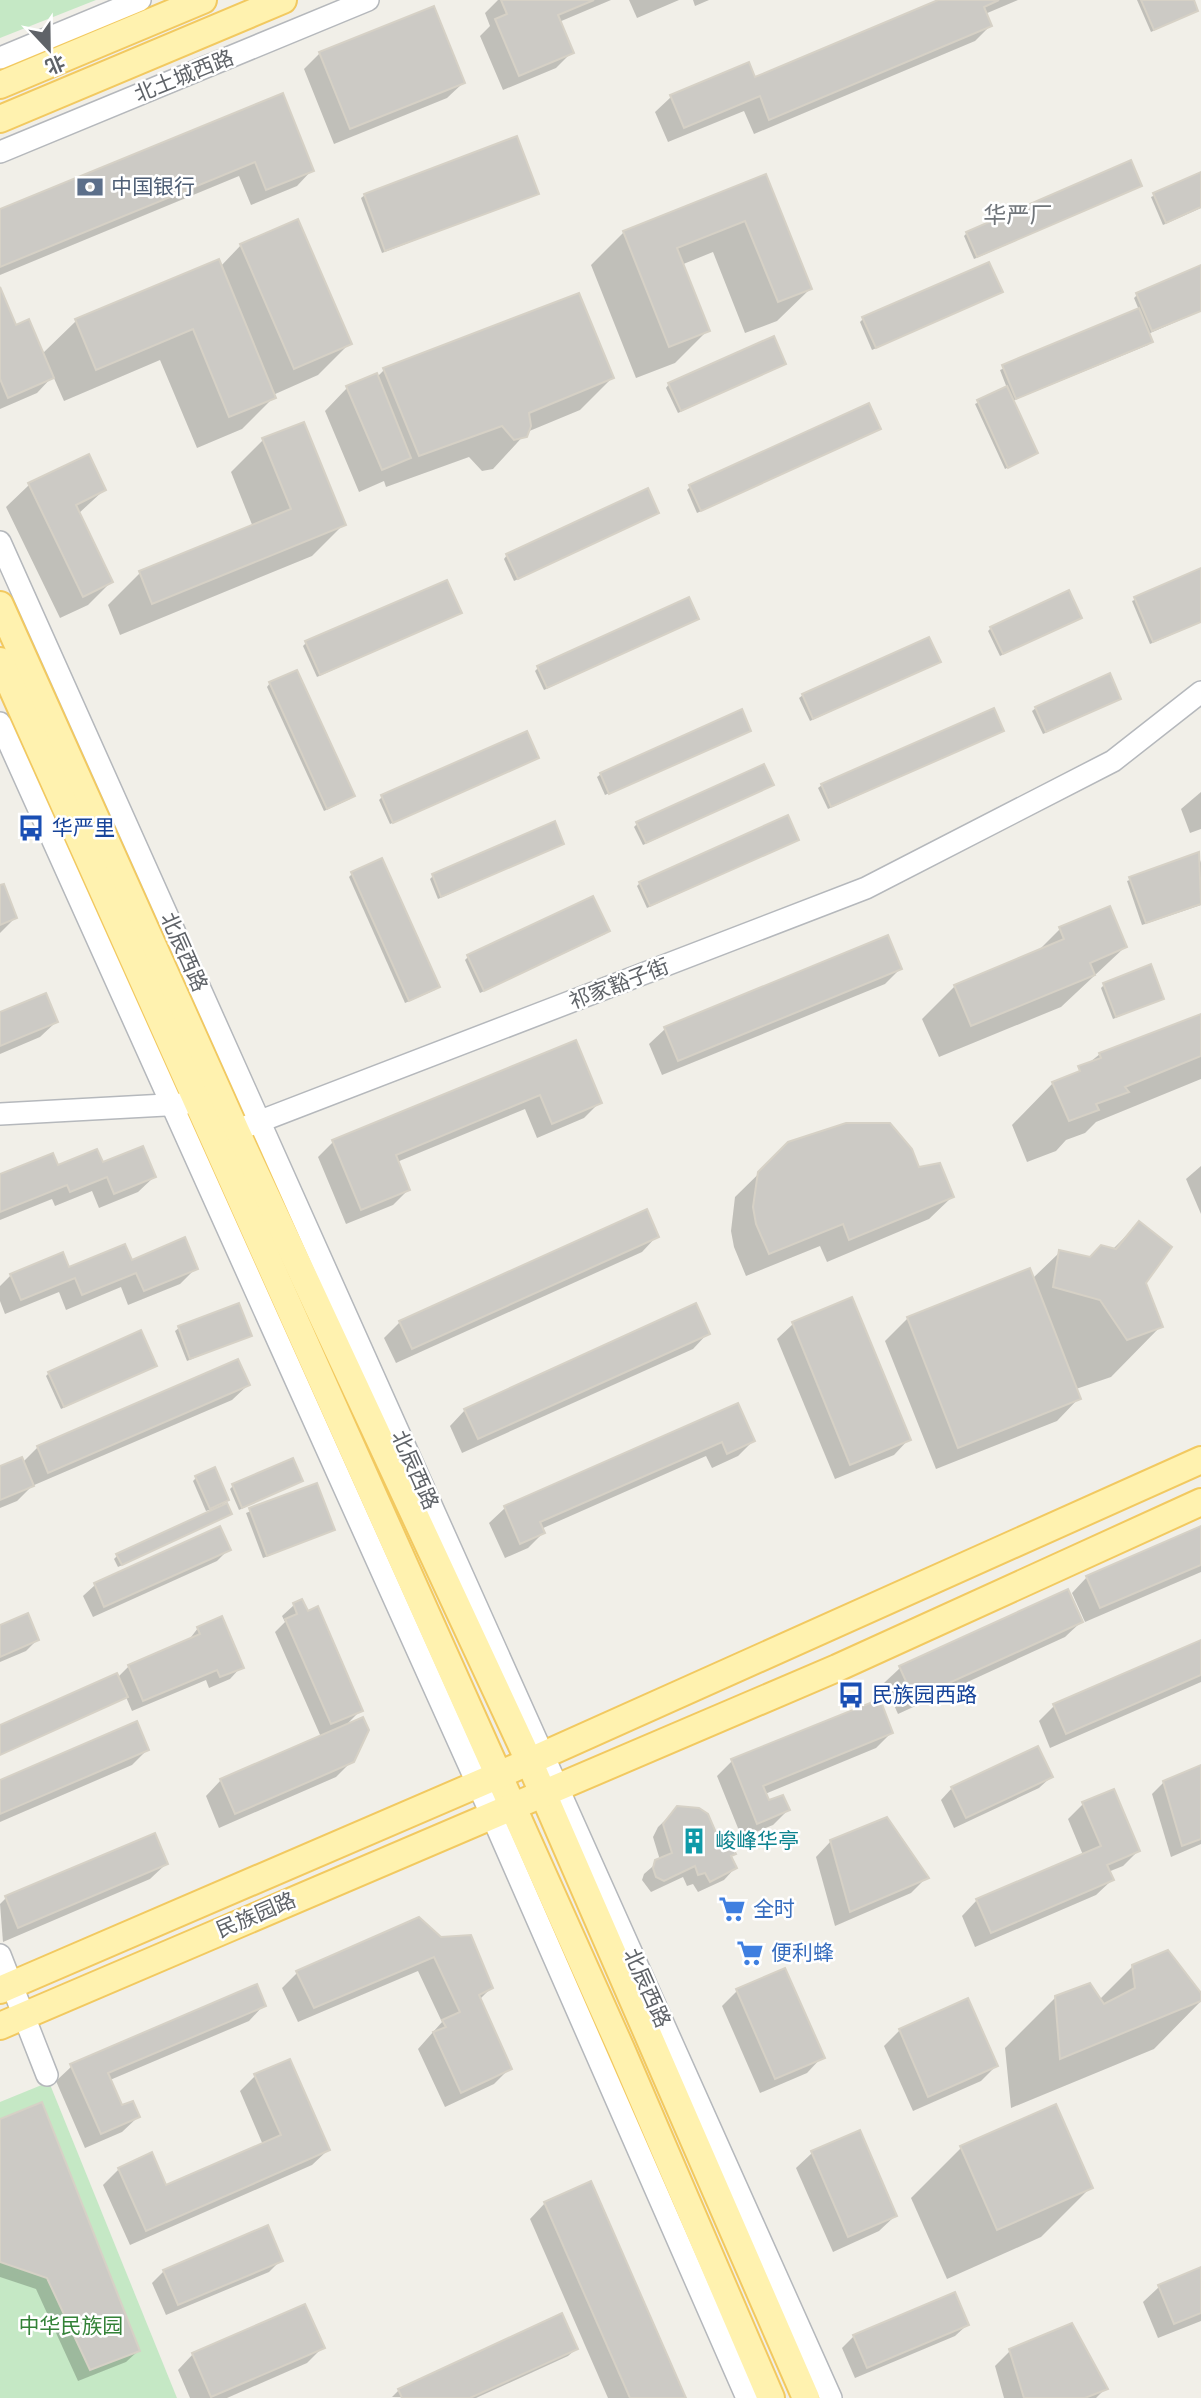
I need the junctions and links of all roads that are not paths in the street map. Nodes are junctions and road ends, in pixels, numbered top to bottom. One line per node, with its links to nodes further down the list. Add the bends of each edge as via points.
1 (140, 0): 5 (street)
2 (203, 0): 6 (main road)
3 (283, 0): 7 (main road, 北土城西路)
4 (368, 0): 8 (street, 北土城西路)
5 (0, 58)
6 (0, 85)
7 (0, 119)
8 (0, 152)
9 (0, 542): 17 (street, 北辰西路, via 183,949)
10 (0, 605): 17 (main road, 北辰西路)
11 (0, 661): 14 (main road)
12 (1201, 692): 17 (street, 祁家豁子街, via 1113,761 866,888)
13 (0, 723): 15 (street)
14 (199, 1104): 15 (street); 17 (street); 21 (main road)
15 (172, 1105): 16 (street); 21 (street)
16 (0, 1114)
17 (247, 1127): 20 (main road, 北辰西路)
18 (1201, 1460): 20 (main road)
19 (1201, 1502): 22 (main road, via 837,1668)
20 (537, 1758): 21 (main road, 民族园路); 22 (main road, 北辰西路)
21 (489, 1779): 23 (main road); 25 (main road, 民族园路)
22 (550, 1789): 23 (main road, 民族园路); 26 (street, 北辰西路); 28 (main road, 北辰西路)
23 (502, 1810): 27 (main road, 民族园路); 30 (street); 31 (main road)
24 (0, 1955): 25 (street)
25 (6, 1987): 27 (street)
26 (655, 2006): 28 (main road); 33 (street, 北辰西路)
27 (12, 2020): 29 (street)
28 (662, 2070): 32 (main road, 北辰西路)
29 (47, 2075)
30 (747, 2398)
31 (771, 2398)
32 (806, 2398)
33 (831, 2398)

